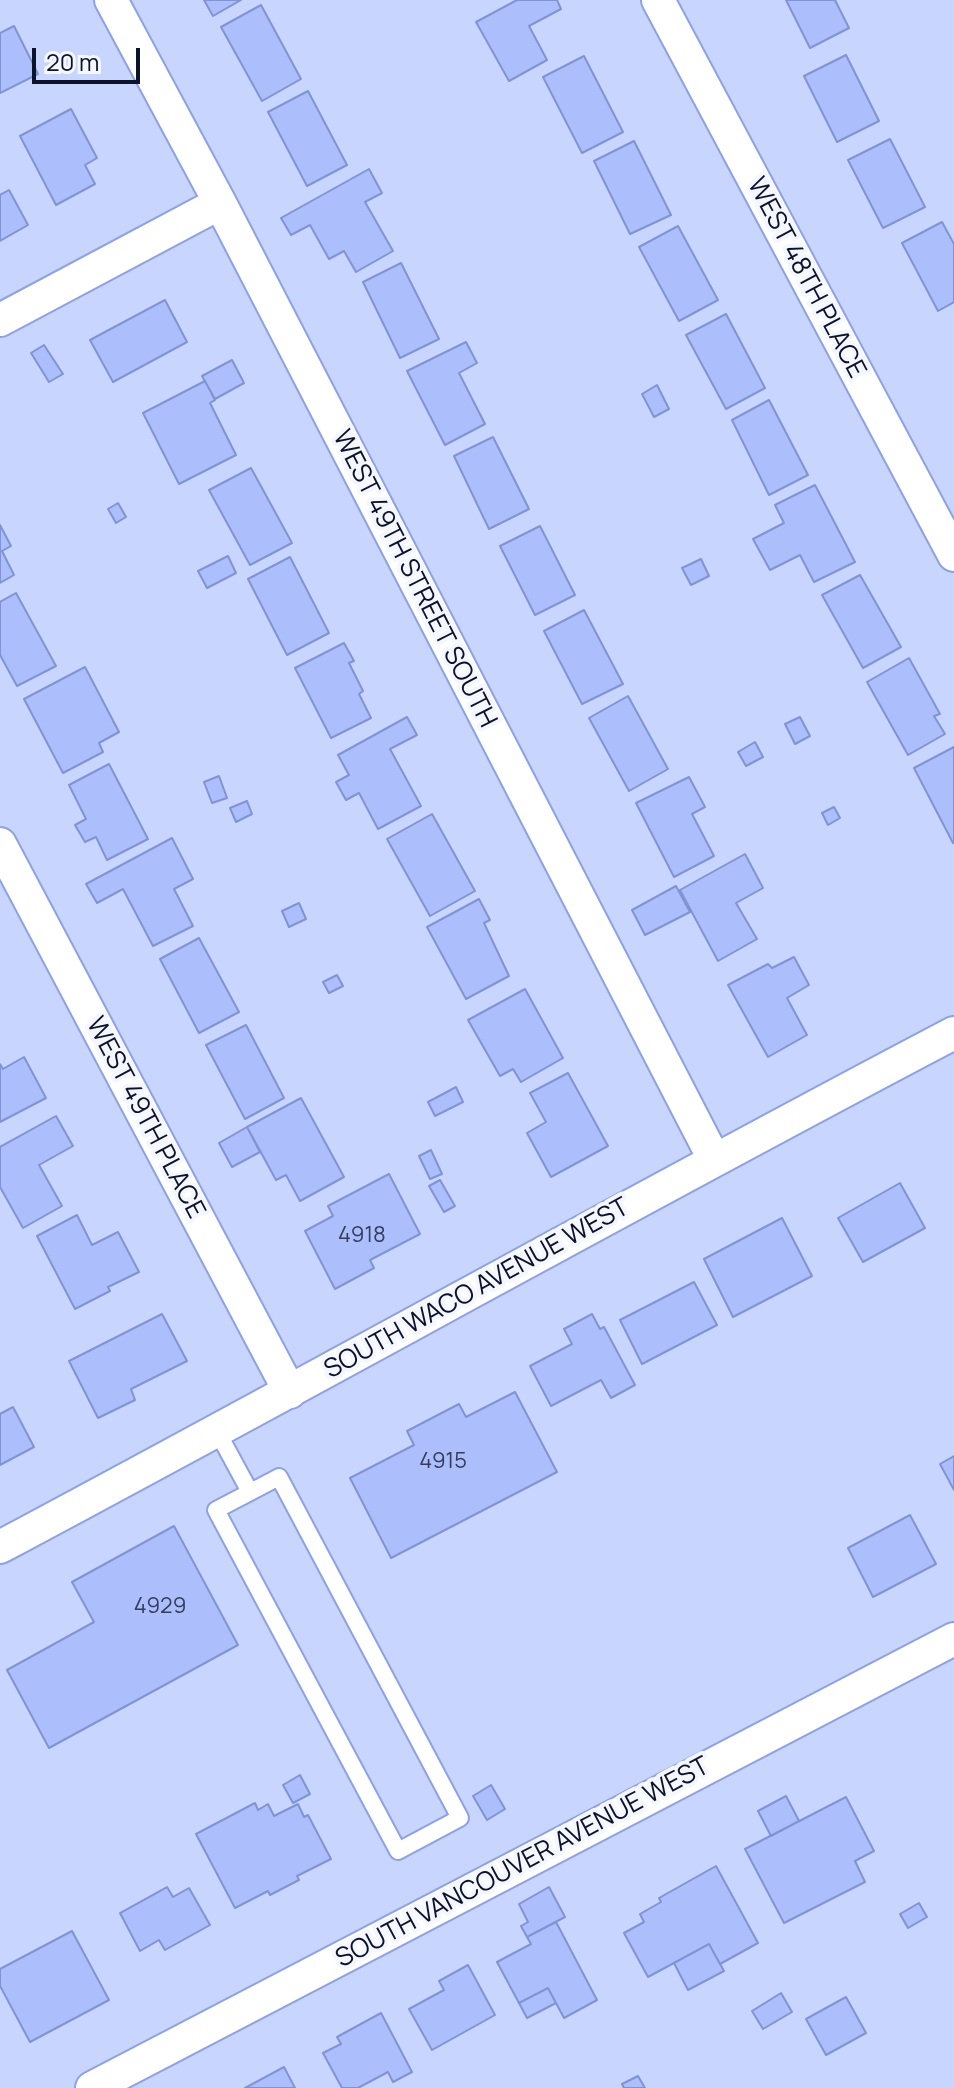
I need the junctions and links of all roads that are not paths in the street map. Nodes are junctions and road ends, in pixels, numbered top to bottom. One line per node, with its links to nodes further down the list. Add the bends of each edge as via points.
1 (111, 0): 3 (street, WEST 49TH STREET SOUTH)
2 (658, 0): 5 (street, WEST 48TH PLACE)
3 (220, 203): 4 (street); 8 (street, WEST 49TH STREET SOUTH)
4 (0, 320)
5 (954, 555)
6 (0, 844): 9 (street, WEST 49TH PLACE)
7 (954, 1033): 8 (street, SOUTH WACO AVENUE WEST)
8 (714, 1159): 9 (street, SOUTH WACO AVENUE WEST)
9 (290, 1392): 10 (street, SOUTH WACO AVENUE WEST)
10 (217, 1431): 11 (lane); 12 (street, SOUTH WACO AVENUE WEST)
11 (250, 1492): 11 (lane, via 216,1510 398,1851 460,1818 279,1477)
12 (0, 1547)
13 (954, 1639): 14 (street, SOUTH VANCOUVER AVENUE WEST)
14 (92, 2088)

